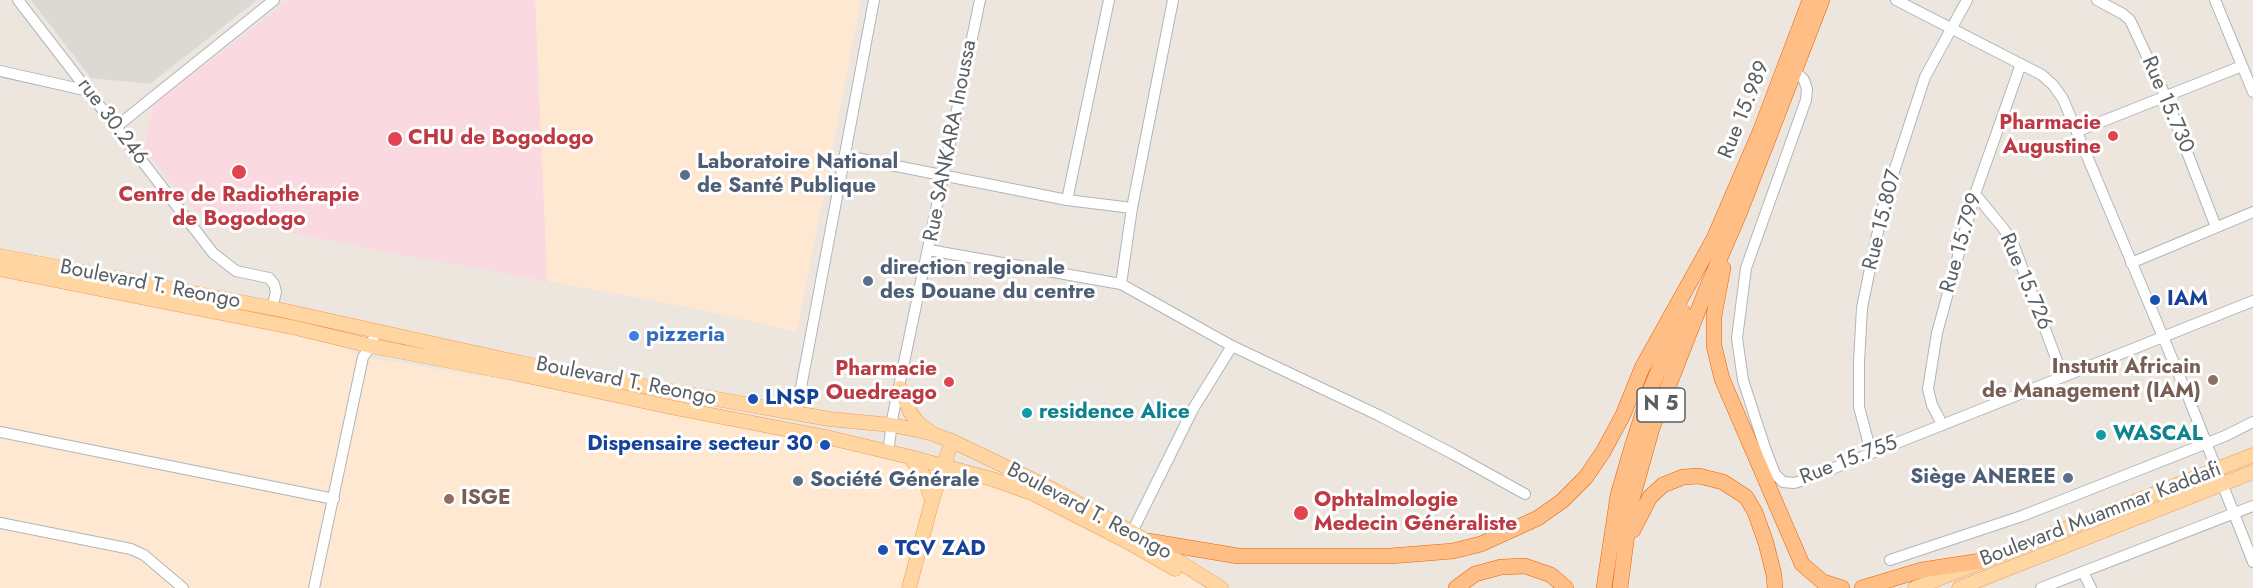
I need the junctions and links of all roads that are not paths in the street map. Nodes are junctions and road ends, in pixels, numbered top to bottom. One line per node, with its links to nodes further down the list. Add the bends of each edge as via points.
1 (18, 0): 18 (street, rue 30.246)
2 (274, 0): 21 (street)
3 (874, 0): 23 (street)
4 (980, 0): 24 (street, Rue SANKARA Inoussa)
5 (1108, 0): 26 (street)
6 (1173, 0): 27 (street)
7 (1810, 0): 30 (highway, Rue 15.989 / N 5)
8 (1822, 0): 17 (highway, N 5)
9 (1896, 0): 13 (street)
10 (1967, 0): 13 (street, Rue 15.807)
11 (2097, 0): 20 (street, Rue 15.730, via 2130,20)
12 (2215, 0): 15 (street)
13 (1952, 28): 14 (street); 52 (street, Rue 15.807, via 1922,84 1885,199 1872,254 1862,308 1859,384 1859,407)
14 (2022, 64): 22 (street, via 2054,85); 25 (street, Rue 15.799)
15 (2242, 66): 19 (street); 20 (street)
16 (0, 71): 18 (street)
17 (1795, 71): 30 (highway, N 5); 52 (street, Rue 15.755, via 1804,80 1806,100 1746,268 1737,338 1743,380 1775,474 1783,482 1804,480)
18 (89, 91): 21 (street, rue 30.246)
19 (2253, 92)
20 (2165, 95): 22 (street); 29 (street, Rue 15.730)
21 (116, 127): 37 (street, rue 30.246, via 213,253 236,271 269,278 276,292)
22 (2078, 132): 33 (street)
23 (846, 156): 24 (street); 44 (street)
24 (944, 177): 26 (street); 31 (street, Rue SANKARA Inoussa)
25 (1975, 194): 42 (street, Rue 15.726, via 2013,243); 46 (street, Rue 15.799, via 1931,363 1928,389)
26 (1067, 200): 27 (street)
27 (1132, 208): 35 (street)
28 (2253, 212): 29 (street)
29 (2216, 227): 33 (street)
30 (1721, 240): 68 (highway, via 1642,368 1603,452 1586,477 1539,518 1481,544 1453,551 1390,556 1238,556); 73 (highway, N 5, via 1707,288 1652,428 1631,502); 81 (highway, N 5, via 1667,348 1638,427 1618,495); 83 (highway, via 1714,346 1722,379 1802,564 1823,582)
31 (929, 250): 35 (street); 43 (street, Rue SANKARA Inoussa)
32 (0, 256): 37 (main road, Boulevard T. Reongo)
33 (2131, 263): 39 (street)
34 (0, 268): 41 (main road, Boulevard T. Reongo, via 296,328)
35 (1121, 284): 40 (street)
36 (2253, 301): 39 (street, Rue 15.755)
37 (272, 308): 38 (main road, Boulevard T. Reongo)
38 (370, 329): 41 (street); 44 (main road, Boulevard T. Reongo, via 521,363)
39 (2163, 338): 42 (street, Rue 15.755); 51 (street)
40 (1232, 346): 60 (street, via 1396,425); 66 (street, via 1193,409)
41 (365, 349): 53 (main road, Boulevard T. Reongo, via 518,374); 61 (street)
42 (2063, 377): 46 (street, Rue 15.755)
43 (900, 388): 47 (street, Rue SANKARA Inoussa); 49 (main road, via 910,412)
44 (796, 414): 47 (main road, Boulevard T. Reongo)
45 (2253, 422): 51 (street)
46 (1942, 424): 52 (street, Rue 15.755)
47 (892, 425): 49 (main road, Boulevard T. Reongo); 53 (street, Rue SANKARA Inoussa)
48 (0, 432): 61 (street)
49 (930, 433): 50 (main road, Boulevard T. Reongo)
50 (952, 441): 56 (main road); 66 (main road, Boulevard T. Reongo)
51 (2205, 443): 57 (street); 69 (street, via 2022,516)
52 (1871, 452)
53 (888, 453): 55 (main road, Boulevard T. Reongo)
54 (2253, 455): 57 (main road, Boulevard Muammar Kaddafi)
55 (910, 457): 56 (main road, Boulevard T. Reongo); 62 (main road, via 924,476)
56 (945, 466): 62 (main road); 77 (main road, Boulevard T. Reongo, via 1034,494 1137,547)
57 (2216, 470): 59 (street); 70 (main road, Boulevard Muammar Kaddafi)
58 (2253, 472): 59 (main road, Boulevard Muammar Kaddafi)
59 (2222, 485): 64 (street); 86 (main road, Boulevard Muammar Kaddafi)
60 (1525, 494)
61 (334, 499): 75 (street)
62 (932, 501): 76 (main road)
63 (2253, 506): 64 (street)
64 (2234, 513): 67 (street); 72 (street)
65 (0, 523): 74 (street, via 131,549)
66 (1132, 532): 68 (main road, Boulevard T. Reongo)
67 (2249, 540): 71 (street)
68 (1149, 541): 78 (main road, Boulevard T. Reongo)
69 (1890, 560)
70 (1981, 561): 84 (highway, via 1922,570); 85 (main road, Boulevard Muammar Kaddafi)
71 (2253, 562)
72 (2083, 572): 87 (street); 88 (street)
73 (1620, 580): 82 (highway, via 1627,543 1650,497 1663,485 1683,477 1700,476 1723,482 1746,496 1766,543)
74 (183, 588)
75 (314, 588)
76 (909, 588)
77 (1204, 588)
78 (1221, 588)
79 (1456, 588): 80 (highway, via 1475,574 1525,566 1551,575)
80 (1566, 588)
81 (1604, 588)
82 (1775, 588)
83 (1842, 588)
84 (1862, 588)
85 (1915, 588)
86 (1959, 588)
87 (2040, 588)
88 (2091, 588)

